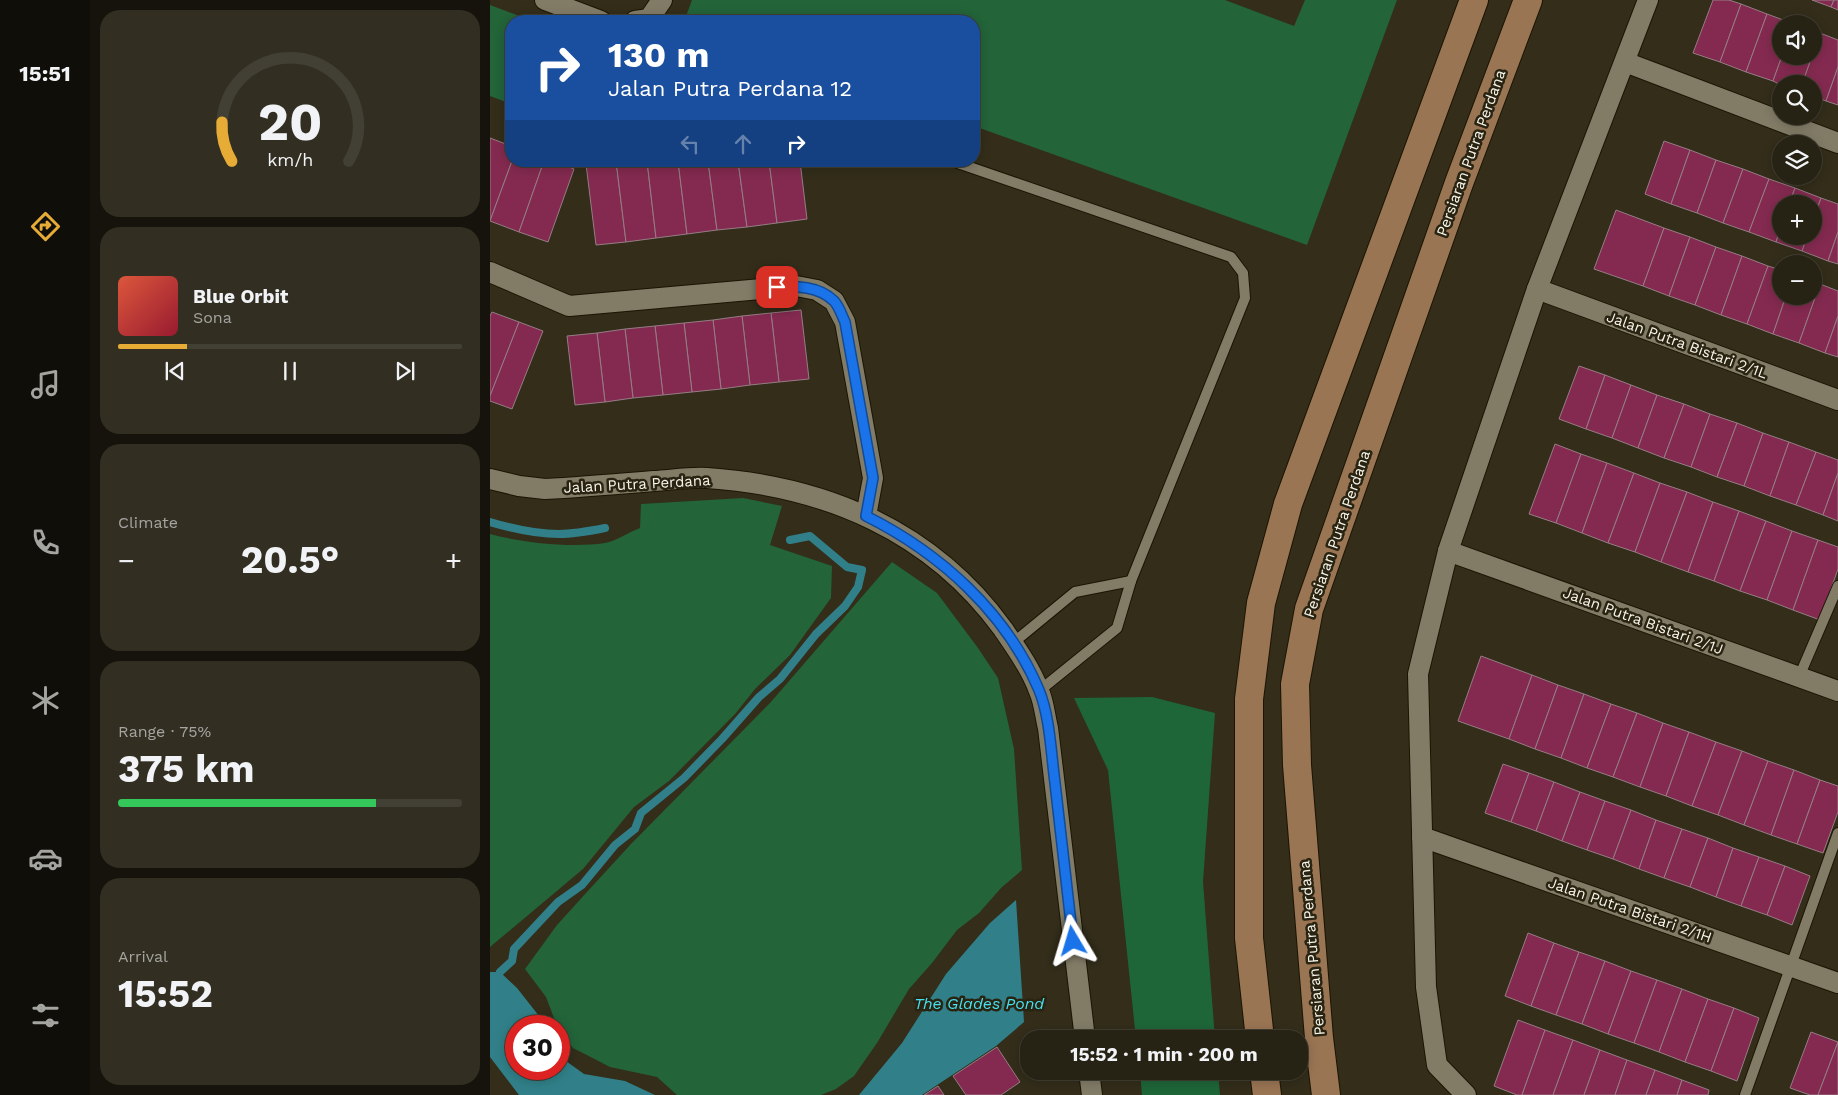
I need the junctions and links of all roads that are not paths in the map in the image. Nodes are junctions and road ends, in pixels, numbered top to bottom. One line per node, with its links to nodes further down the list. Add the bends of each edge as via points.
1 (545, 0): 6 (street)
2 (662, 0): 7 (street)
3 (1474, 0): 28 (main road, via 1288,504 1261,603 1249,699 1249,938)
4 (1528, 0): 33 (main road, Persiaran Putra Perdana, via 1459,183 1309,609 1295,684 1297,765)
5 (1648, 0): 8 (street)
6 (585, 15)
7 (652, 15)
8 (1625, 62): 9 (street); 12 (street)
9 (1838, 143)
10 (969, 167): 17 (lane, via 1231,257 1243,273 1245,298)
11 (490, 272): 15 (street, via 569,306 796,286 817,290 834,301 845,322 873,478)
12 (1537, 289): 13 (street, Jalan Putra Bistari 2/1L); 16 (street)
13 (1838, 400)
14 (490, 479): 15 (street, Jalan Putra Perdana, via 544,489 704,478 744,481 789,489)
15 (866, 516): 19 (street, Jalan Putra Perdana, via 894,530 945,565 994,616)
16 (1448, 551): 20 (street, Jalan Putra Bistari 2/1J); 24 (street, via 1418,674)
17 (1131, 581): 19 (lane, via 1075,592); 21 (lane, via 1117,628)
18 (1838, 586): 20 (lane)
19 (1013, 643): 21 (street, Jalan Putra Perdana)
20 (1799, 677): 22 (street, Jalan Putra Bistari 2/1J)
21 (1039, 691): 27 (street, Jalan Putra Perdana, via 1048,728)
22 (1838, 691)
23 (1838, 834): 25 (lane)
24 (1422, 837): 25 (street, Jalan Putra Bistari 2/1H); 34 (street, via 1426,987 1437,1064)
25 (1791, 966): 26 (street, Jalan Putra Bistari 2/1H); 35 (lane)
26 (1838, 983)
27 (1084, 1030)
28 (1259, 1030)
29 (1091, 1080): 31 (street)
30 (1265, 1080): 32 (main road)
31 (1092, 1095)
32 (1267, 1095)
33 (1326, 1095)
34 (1466, 1095)
35 (1746, 1095)

